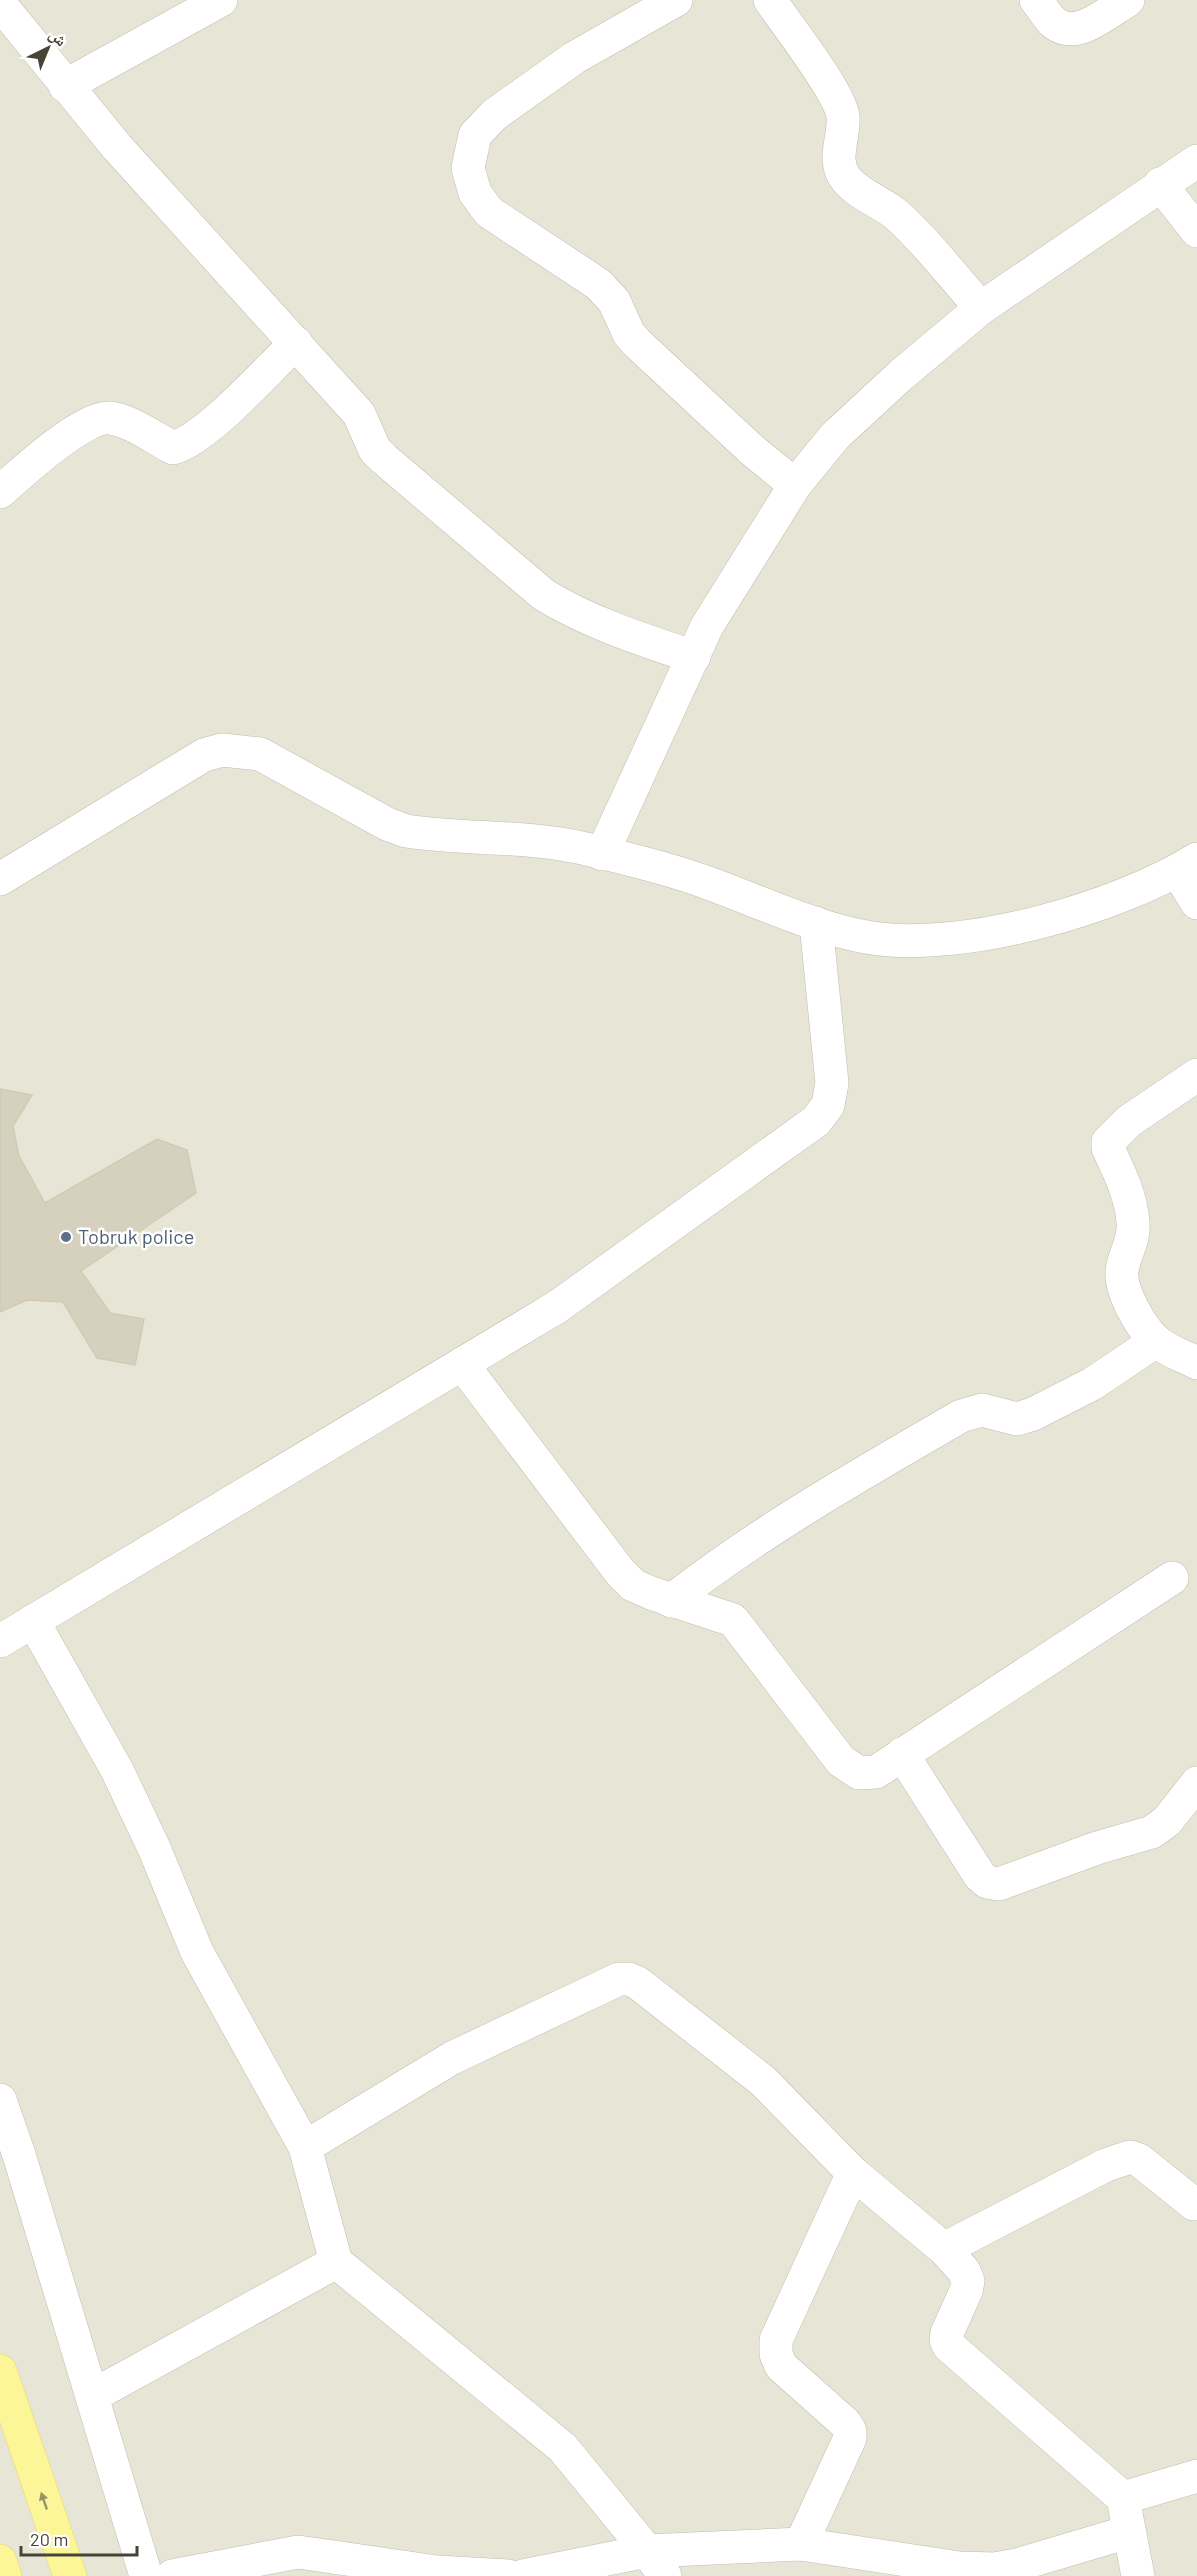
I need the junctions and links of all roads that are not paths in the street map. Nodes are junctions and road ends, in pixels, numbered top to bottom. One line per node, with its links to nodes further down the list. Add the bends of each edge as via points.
1 (220, 0): 7 (street)
2 (676, 0): 13 (street, via 574,58 494,116 475,135 468,168 475,193 489,212 598,284 614,301 637,343)
3 (770, 0): 11 (street, via 834,93 843,115 838,158 846,178 906,224)
4 (1036, 0): 5 (street, via 1054,22 1069,29 1090,23)
5 (1128, 0)
6 (0, 4): 7 (street)
7 (65, 86): 12 (street)
8 (1197, 161): 9 (street)
9 (1160, 184): 10 (street); 11 (street)
10 (1197, 231)
11 (981, 308): 13 (street, via 835,436)
12 (296, 343): 14 (street, via 207,429 184,445 173,448 123,421 107,418 92,422 48,450); 15 (street, via 359,414 375,450 543,595 598,622)
13 (795, 485): 15 (street, via 707,626)
14 (0, 492)
15 (694, 657): 16 (street)
16 (602, 854): 18 (street, via 530,840 406,831 260,754 222,750 204,755); 20 (street, via 705,882)
17 (1187, 865): 19 (street); 20 (street, via 1117,897 981,936 923,941 871,938)
18 (0, 879)
19 (1197, 903)
20 (816, 923): 24 (street, via 832,1083 828,1105 816,1121 557,1307)
21 (1197, 1075): 22 (street, via 1129,1120 1108,1142 1130,1198 1134,1224 1122,1272 1124,1288 1142,1324)
22 (1156, 1341): 23 (street); 26 (street, via 1092,1384 1033,1414 1017,1419 982,1410 961,1416 808,1505)
23 (1197, 1363)
24 (462, 1364): 26 (street, via 620,1572 633,1585); 27 (street)
25 (1172, 1578): 29 (street)
26 (672, 1601): 29 (street, via 736,1623 841,1761 851,1768 867,1774 876,1772)
27 (33, 1621): 28 (street); 32 (street, via 117,1770 197,1952)
28 (0, 1641)
29 (902, 1754): 30 (street, via 980,1876 992,1884 1152,1832 1167,1821)
30 (1197, 1783)
31 (0, 2100): 38 (street)
32 (305, 2146): 33 (street, via 452,2058 619,1978 629,1979 747,2067); 36 (street)
33 (853, 2172): 35 (street); 42 (street, via 776,2340 781,2366 850,2431)
34 (1194, 2204): 35 (street, via 1130,2157 1106,2165)
35 (944, 2249): 40 (street, via 968,2281 947,2333 949,2346)
36 (336, 2262): 38 (street); 44 (street, via 563,2448)
37 (0, 2371): 47 (main road, one-way to 37)
38 (92, 2396): 48 (street)
39 (1197, 2476): 40 (street)
40 (1124, 2498): 41 (street)
41 (1128, 2532): 45 (street, via 1017,2565); 52 (street)
42 (801, 2544): 44 (street); 45 (street)
43 (0, 2561): 46 (main road)
44 (656, 2563): 51 (street)
45 (941, 2570)
46 (5, 2576)
47 (70, 2576)
48 (146, 2576)
49 (172, 2576): 50 (street, via 298,2553 437,2572)
50 (508, 2576)
51 (523, 2576)
52 (1138, 2576)

